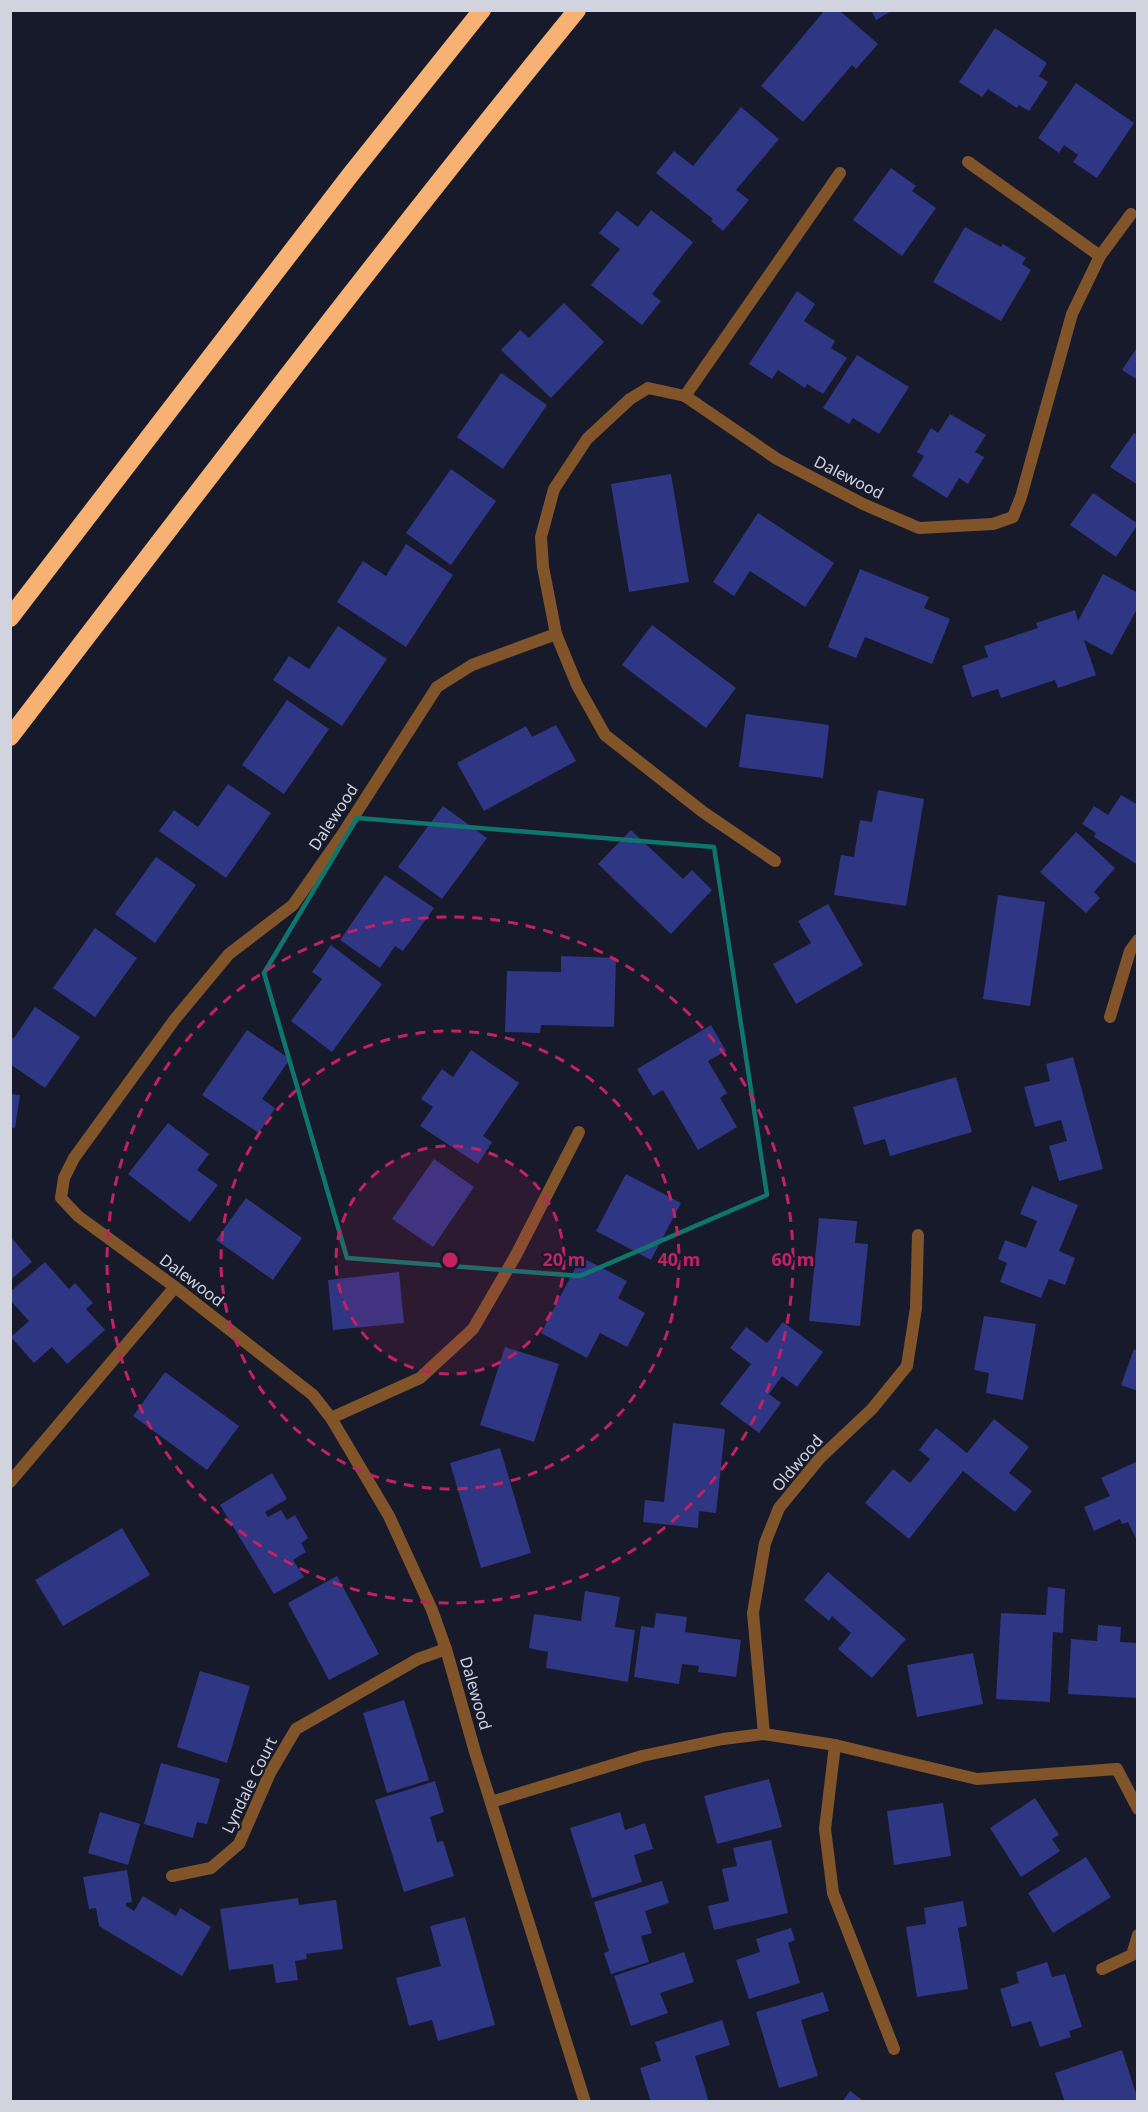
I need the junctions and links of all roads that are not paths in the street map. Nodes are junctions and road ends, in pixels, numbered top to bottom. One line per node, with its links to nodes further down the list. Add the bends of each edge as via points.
1 (482, 10): 8 (highway)
2 (577, 10): 10 (highway, via 399,232)
3 (968, 162): 6 (street)
4 (840, 173): 7 (street)
5 (1131, 214): 6 (street, Dalewood)
6 (1100, 256): 7 (street, Dalewood, via 1072,314 1021,497 1013,517 993,524 920,528 863,504 777,459)
7 (685, 396): 9 (street, Dalewood, via 648,388 630,399 587,439 554,489 541,537)
8 (10, 618)
9 (556, 634): 11 (street, Dalewood, via 577,685 605,735 703,812); 16 (street, Dalewood, via 472,665 437,687 293,905 229,954 175,1019 74,1158 64,1178 61,1198 78,1216)
10 (10, 737)
11 (775, 861)
12 (1137, 940): 13 (street)
13 (1110, 1017)
14 (579, 1132): 17 (street, via 473,1329 420,1378)
15 (918, 1235): 20 (street, Oldwood, via 916,1308 907,1366 872,1409 820,1458 779,1508 765,1543 753,1613)
16 (175, 1287): 17 (street, Dalewood, via 313,1395); 18 (street)
17 (331, 1418): 19 (street, Dalewood, via 388,1516)
18 (10, 1482)
19 (446, 1649): 22 (street, Dalewood); 24 (street, Lyndale Court, via 418,1659 296,1729 270,1773 239,1844 211,1868)
20 (764, 1734): 21 (street); 22 (street, via 723,1738 642,1756)
21 (835, 1745): 23 (street, via 977,1779 1117,1769); 27 (street, via 825,1829 833,1893)
22 (491, 1802): 28 (street, Dalewood)
23 (1137, 1809)
24 (172, 1876)
25 (1137, 1935): 26 (street, via 1132,1955)
26 (1102, 1969)
27 (894, 2049)
28 (585, 2102)

